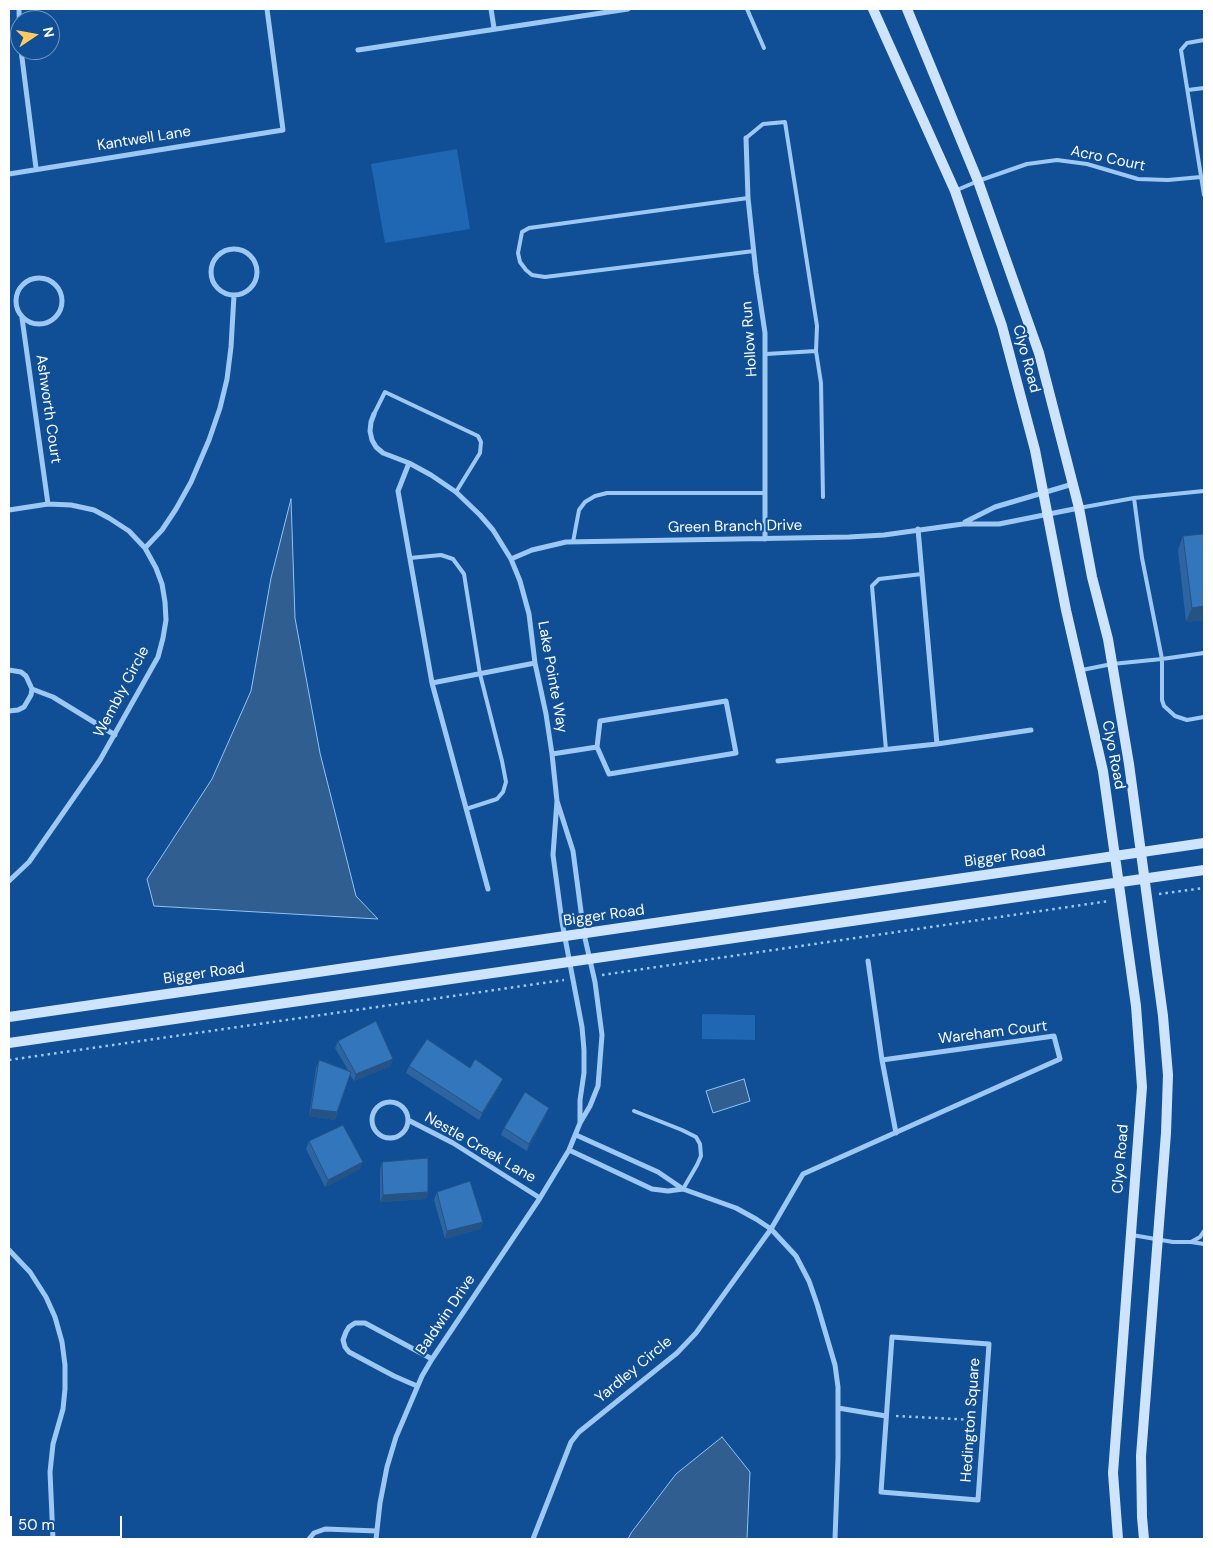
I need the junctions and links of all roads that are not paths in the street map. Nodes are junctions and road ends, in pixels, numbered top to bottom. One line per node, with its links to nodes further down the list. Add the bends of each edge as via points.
1 (267, 9): 15 (street, Kantwell Lane, via 283,130)
2 (491, 9): 7 (street)
3 (628, 9): 7 (street)
4 (747, 9): 9 (lane)
5 (873, 9): 19 (street, Clyo Road)
6 (907, 9): 18 (street, Clyo Road)
7 (494, 28): 10 (street)
8 (1204, 40): 13 (lane, via 1187,43 1181,50)
9 (764, 48)
10 (358, 50)
11 (22, 60): 15 (street)
12 (1204, 88): 13 (lane)
13 (1188, 90): 17 (lane)
14 (746, 138): 21 (street, Hollow Run); 25 (lane, via 763,124 785,122 817,326)
15 (36, 168): 16 (street, Kantwell Lane)
16 (9, 174)
17 (1201, 177): 18 (lane, Acro Court, via 1138,179 1087,164 1057,160 1027,164); 20 (lane)
18 (978, 181): 19 (lane, Acro Court); 29 (street, Clyo Road, via 1040,354)
19 (954, 191): 32 (street, Clyo Road, via 1002,326)
20 (1204, 195)
21 (748, 198): 22 (street, Hollow Run); 22 (lane, via 530,228 522,232 518,252 526,270 532,275 545,277)
22 (754, 251): 26 (street, Hollow Run)
23 (234, 295): 23 (street, via 248,290 256,276 254,261 243,250 235,248 221,252 210,271 214,285); 44 (street, via 227,379 210,440 176,509)
24 (22, 318): 24 (street, Ashworth Court, via 36,325 51,322 57,317 62,302 58,288 46,279 30,279 24,283 16,296); 36 (street, Ashworth Court)
25 (816, 352): 26 (lane); 34 (lane, via 821,383)
26 (766, 354): 33 (street, Hollow Run)
27 (374, 414): 28 (street, Lake Pointe Way, via 370,431 376,447); 31 (lane, via 385,392 478,436 480,453)
28 (408, 463): 31 (street, Lake Pointe Way); 45 (street, via 398,492)
29 (1073, 484): 32 (street, Green Branch Drive); 37 (street, Clyo Road)
30 (1204, 491): 35 (lane)
31 (456, 492): 46 (street, Lake Pointe Way, via 493,530)
32 (1044, 492): 39 (street, Clyo Road); 40 (street, Green Branch Drive, via 996,507)
33 (764, 493): 42 (street, Hollow Run); 43 (lane, via 607,493 595,496 578,510)
34 (823, 496)
35 (1134, 498): 37 (lane); 49 (lane)
36 (48, 504): 38 (street, Wembly Circle); 44 (street, Wembly Circle, via 94,510 128,531)
37 (1080, 508): 39 (street, Green Branch Drive); 51 (street, Clyo Road)
38 (9, 510)
39 (1048, 515): 40 (street, Green Branch Drive, via 999,524); 53 (street, Clyo Road)
40 (963, 524): 41 (street, Green Branch Drive)
41 (918, 529): 42 (street, Green Branch Drive, via 849,537); 47 (street)
42 (765, 538): 43 (street, Green Branch Drive)
43 (573, 542): 46 (street, Green Branch Drive, via 547,545)
44 (145, 548): 60 (street, Wembly Circle, via 162,584 166,611 163,638 158,657)
45 (410, 558): 54 (lane, via 441,555 453,559 464,574); 55 (street)
46 (510, 560): 50 (street, Lake Pointe Way, via 520,581)
47 (922, 574): 61 (street); 63 (lane, via 879,579 872,586)
48 (1204, 654): 49 (lane)
49 (1162, 659): 51 (lane); 58 (lane, via 1164,706 1175,716 1187,720)
50 (535, 663): 54 (street); 64 (street, Lake Pointe Way)
51 (1112, 664): 53 (lane); 69 (street, Clyo Road)
52 (9, 670): 56 (street, via 26,676)
53 (1079, 670): 70 (street, Clyo Road, via 1103,770)
54 (480, 674): 55 (street); 67 (lane, via 506,782 497,799)
55 (432, 683): 67 (street)
56 (32, 689): 57 (street, via 24,707); 60 (street, via 54,697)
57 (9, 711)
58 (1204, 717)
59 (1031, 730): 61 (street)
60 (115, 734): 73 (street, Wembly Circle, via 29,862)
61 (937, 744): 63 (street)
62 (597, 747): 62 (street, via 600,721 726,701 736,753 609,774); 64 (street)
63 (886, 750): 65 (street)
64 (552, 754): 66 (street, Lake Pointe Way)
65 (778, 761)
66 (556, 801): 76 (street, Lake Pointe Way, via 573,851); 77 (street, Lake Pointe Way, via 553,855)
67 (466, 809): 75 (street)
68 (1204, 843): 69 (street, Bigger Road)
69 (1140, 853): 70 (street, Bigger Road); 72 (street, Clyo Road)
70 (1115, 856): 74 (street, Clyo Road); 76 (street, Bigger Road)
71 (1204, 870): 72 (street)
72 (1144, 879): 74 (street); 95 (street, Clyo Road, via 1168,1075)
73 (9, 881)
74 (1118, 882): 78 (street); 94 (street, Clyo Road, via 1136,1006 1142,1087)
75 (488, 888)
76 (584, 934): 77 (street, Bigger Road); 78 (street, Lake Pointe Way)
77 (565, 936): 80 (street, Baldwin Drive); 81 (street, Bigger Road)
78 (589, 960): 80 (street); 86 (street, Baldwin Drive, via 602,1034 598,1086)
79 (868, 961): 83 (street)
80 (570, 962): 82 (street); 86 (street, Baldwin Drive, via 584,1050)
81 (9, 1017)
82 (9, 1043)
83 (882, 1060): 87 (street); 87 (street, Wareham Court, via 1054,1036 1060,1059)
84 (634, 1111): 90 (lane, via 696,1137 701,1156)
85 (408, 1120): 85 (street, Nestle Creek Lane, via 404,1109 394,1102 377,1108 372,1119 375,1130 389,1138 404,1131); 91 (street, Nestle Creek Lane, via 453,1143)
86 (580, 1123): 88 (street, Baldwin Drive)
87 (896, 1133): 92 (street, Wareham Court, via 803,1174)
88 (576, 1135): 89 (street, Baldwin Drive); 90 (street, via 658,1172)
89 (569, 1150): 90 (street, via 652,1189); 91 (street, Baldwin Drive)
90 (683, 1189): 92 (street, via 736,1208)
91 (540, 1198): 99 (street, Baldwin Drive)
92 (771, 1229): 101 (street, via 796,1256 809,1281 835,1365); 107 (street, Yardley Circle, via 696,1333 677,1353 579,1432 571,1442)
93 (1204, 1231): 96 (lane)
94 (1130, 1234): 95 (lane); 109 (street, Clyo Road, via 1113,1473)
95 (1157, 1239): 96 (lane); 110 (street, Clyo Road, via 1141,1456)
96 (1191, 1242): 97 (lane)
97 (1204, 1244)
98 (9, 1250): 104 (street, via 30,1272 46,1297 62,1342 65,1389 50,1472)
99 (432, 1359): 100 (street, Baldwin Drive); 100 (street, via 364,1323 355,1323 346,1332 345,1347 349,1352)
100 (417, 1386): 103 (street, Baldwin Drive, via 387,1467)
101 (838, 1408): 102 (street); 108 (street)
102 (886, 1416): 102 (street, Hedington Square, via 881,1492 978,1500 990,1344 892,1337)
103 (377, 1531): 105 (street, via 325,1529); 106 (street, Baldwin Drive)
104 (53, 1539)
105 (309, 1539)
106 (376, 1539)
107 (532, 1539)
108 (835, 1539)
109 (1118, 1539)
110 (1144, 1539)

